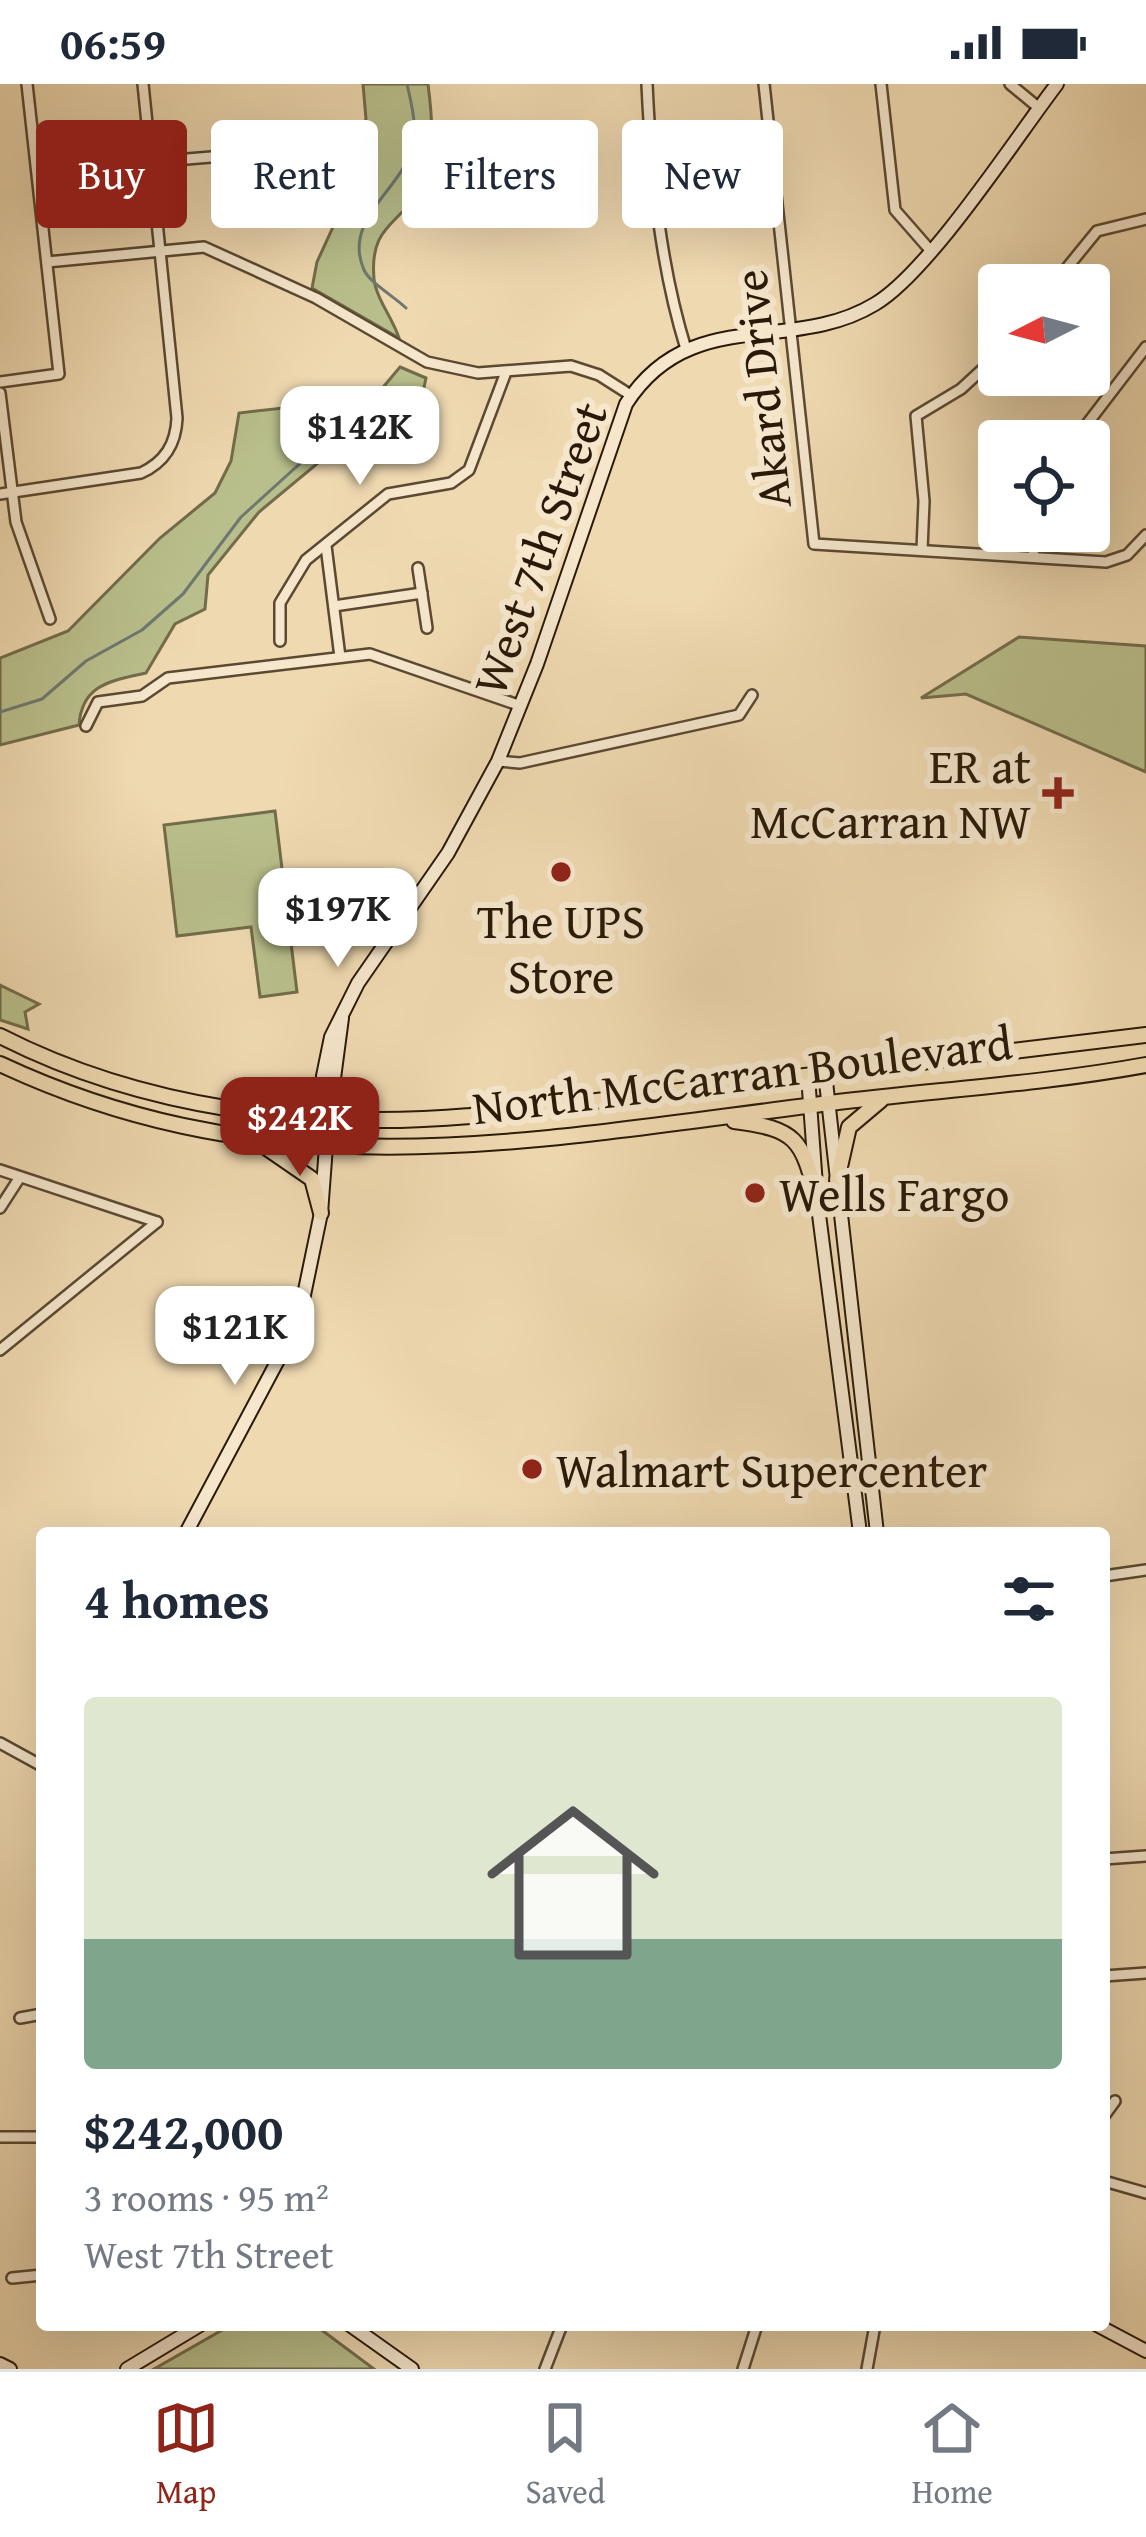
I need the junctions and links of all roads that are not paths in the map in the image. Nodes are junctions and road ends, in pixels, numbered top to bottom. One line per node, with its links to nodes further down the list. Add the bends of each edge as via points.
1 (27, 84): 14 (street)
2 (143, 84): 9 (street)
3 (647, 84): 18 (street, via 666,257)
4 (764, 84): 16 (street, Akard Drive)
5 (881, 84): 13 (street, via 895,210)
6 (1010, 84): 8 (street)
7 (1058, 84): 8 (main road, West 7th Street)
8 (1039, 108): 13 (main road, West 7th Street)
9 (147, 120)
10 (1146, 219): 15 (street, via 1097,231)
11 (158, 228): 12 (street)
12 (160, 249): 14 (street); 19 (street, via 217,251 427,362); 25 (street, via 176,430 161,461 119,480)
13 (930, 250): 16 (main road, West 7th Street, via 875,304)
14 (46, 262): 21 (street, via 59,374)
15 (1070, 264)
16 (791, 329): 18 (main road, West 7th Street, via 729,335); 28 (street, Akard Drive, via 814,544)
17 (1146, 347): 24 (street)
18 (686, 350): 23 (main road, West 7th Street)
19 (506, 372): 23 (street, via 571,366); 27 (street, via 469,470 451,483 388,494)
20 (978, 373): 28 (street, via 916,416)
21 (0, 382)
22 (0, 392): 25 (street)
23 (632, 396): 39 (main road, West 7th Street)
24 (1090, 420)
25 (6, 493): 34 (street)
26 (1146, 535): 30 (street, via 1117,560)
27 (326, 545): 33 (street); 36 (street, via 285,590)
28 (922, 550): 30 (street)
29 (1034, 552): 30 (street)
30 (1034, 557)
31 (418, 568): 32 (street)
32 (422, 593): 33 (street); 35 (street)
33 (334, 606): 37 (street)
34 (50, 619)
35 (427, 628)
36 (280, 641)
37 (340, 657): 39 (street, via 370,654); 40 (street, via 168,678 142,696 98,702)
38 (752, 695): 41 (street, via 740,715 520,763)
39 (521, 706): 41 (main road, West 7th Street)
40 (86, 726)
41 (498, 761): 52 (main road, West 7th Street, via 331,1037 323,1076)
42 (1146, 1035): 46 (main road, North McCarran Boulevard)
43 (0, 1036): 52 (main road, North McCarran Boulevard, via 191,1101)
44 (0, 1064): 53 (main road, North McCarran Boulevard, via 136,1116)
45 (1146, 1065): 48 (main road, North McCarran Boulevard)
46 (825, 1073): 47 (main road, North McCarran Boulevard); 49 (main road)
47 (808, 1076): 50 (main road); 52 (main road, North McCarran Boulevard, via 470,1116)
48 (912, 1094): 49 (main road, North McCarran Boulevard); 57 (main road, via 887,1097 856,1118)
49 (828, 1103): 50 (main road, North McCarran Boulevard); 57 (main road)
50 (808, 1106): 51 (main road, North McCarran Boulevard); 58 (main road)
51 (711, 1118): 54 (main road, North McCarran Boulevard, via 440,1149); 58 (main road, via 788,1133 804,1153)
52 (328, 1120): 54 (main road, West 7th Street)
53 (254, 1142): 54 (main road, North McCarran Boulevard); 60 (main road, via 304,1170)
54 (326, 1148): 60 (main road, West 7th Street)
55 (0, 1170): 56 (street)
56 (20, 1177): 59 (street); 61 (street, via 157,1222)
57 (837, 1180): 64 (main road)
58 (818, 1199): 63 (main road)
59 (0, 1208)
60 (321, 1213): 62 (main road, West 7th Street, via 293,1328)
61 (0, 1350)
62 (188, 1527)
63 (859, 1527)
64 (877, 1527)
65 (1146, 1570): 66 (street)
66 (1110, 1575)
67 (0, 1744): 68 (street)
68 (36, 1763)
69 (1146, 1856): 70 (street)
70 (1110, 1859)
71 (1146, 1973): 72 (street)
72 (1110, 1976)
73 (36, 2015): 74 (street)
74 (20, 2018)
75 (1115, 2101): 76 (street)
76 (1110, 2108)
77 (0, 2137): 78 (street)
78 (36, 2137)
79 (1110, 2183): 80 (street)
80 (1146, 2192)
81 (36, 2276): 82 (street)
82 (11, 2278)
83 (190, 2331): 92 (main road)
84 (358, 2331): 93 (main road)
85 (560, 2331): 94 (street)
86 (756, 2331): 95 (street)
87 (874, 2331): 96 (street)
88 (1108, 2331): 89 (main road)
89 (1146, 2351)
90 (0, 2364): 91 (main road)
91 (10, 2369)
92 (127, 2369)
93 (412, 2369)
94 (545, 2369)
95 (743, 2369)
96 (867, 2369)

